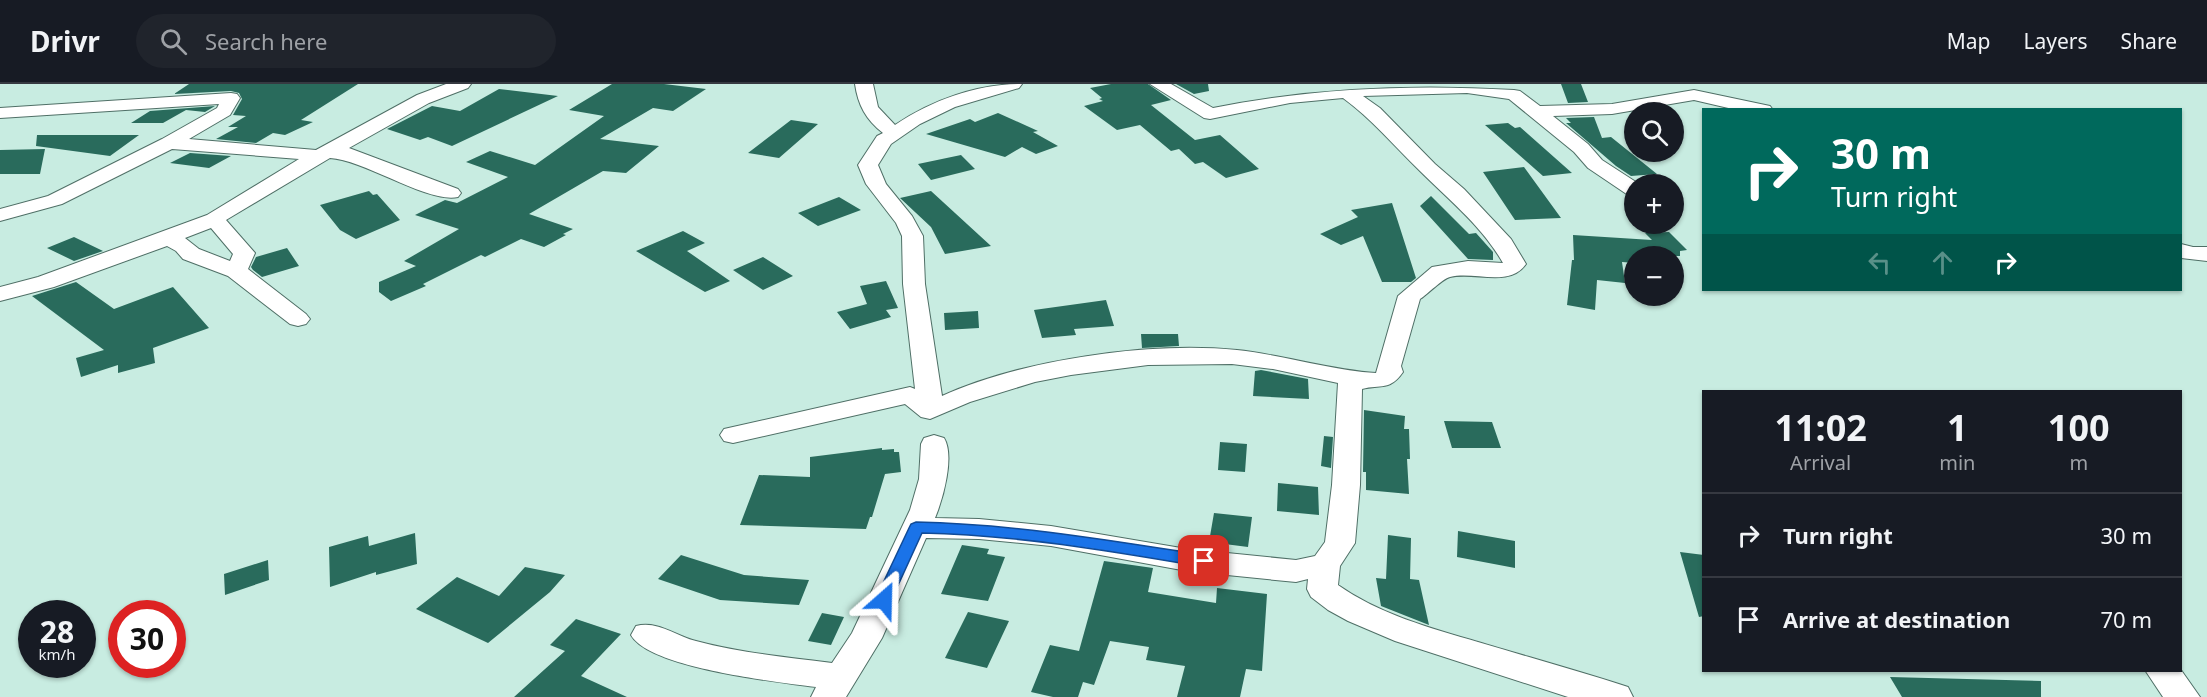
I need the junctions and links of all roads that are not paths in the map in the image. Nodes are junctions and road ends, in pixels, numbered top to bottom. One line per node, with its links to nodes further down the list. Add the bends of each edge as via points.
1 (462, 84): 14 (street, via 423,99)
2 (864, 84): 12 (street, via 868,107)
3 (1013, 84): 12 (street, via 930,111)
4 (1160, 84): 7 (street, via 1210,114 1290,98)
5 (158, 85): 8 (street)
6 (1463, 86): 7 (street); 10 (street, via 1514,95)
7 (1346, 92): 25 (street, via 1374,112 1457,193 1503,244 1515,264 1507,271 1468,268 1440,272 1409,296 1389,366 1391,372 1383,379)
8 (119, 105): 11 (street); 13 (street, via 231,99 224,111)
9 (1755, 108): 10 (street, via 1695,95 1612,109)
10 (1536, 111): 15 (street, via 1595,164)
11 (0, 112)
12 (895, 134): 26 (street, via 884,141 868,165 876,188 910,230)
13 (169, 143): 14 (street); 17 (street, via 55,200)
14 (322, 154): 16 (street, via 348,153); 18 (street)
15 (1624, 184)
16 (451, 193)
17 (0, 215)
18 (214, 219): 19 (street); 22 (street, via 244,253)
19 (168, 238): 22 (street, via 191,254); 23 (street, via 46,282)
20 (2182, 250): 21 (street)
21 (2207, 254)
22 (236, 271): 24 (street)
23 (0, 294)
24 (298, 319)
25 (1359, 380): 26 (street, via 1296,365 1220,356 1164,358 1034,375); 30 (street, via 1349,385 1340,543)
26 (930, 411): 27 (street, via 910,395)
27 (733, 435)
28 (934, 444): 29 (street, via 933,479)
29 (916, 528): 30 (street, via 1051,536 1187,560 1296,571); 33 (street, via 866,638)
30 (1324, 565): 34 (street, via 1322,589 1370,617 1431,640)
31 (647, 635): 33 (street, via 674,649)
32 (2163, 672): 35 (street)
33 (834, 687)
34 (1616, 697)
35 (2183, 697)

